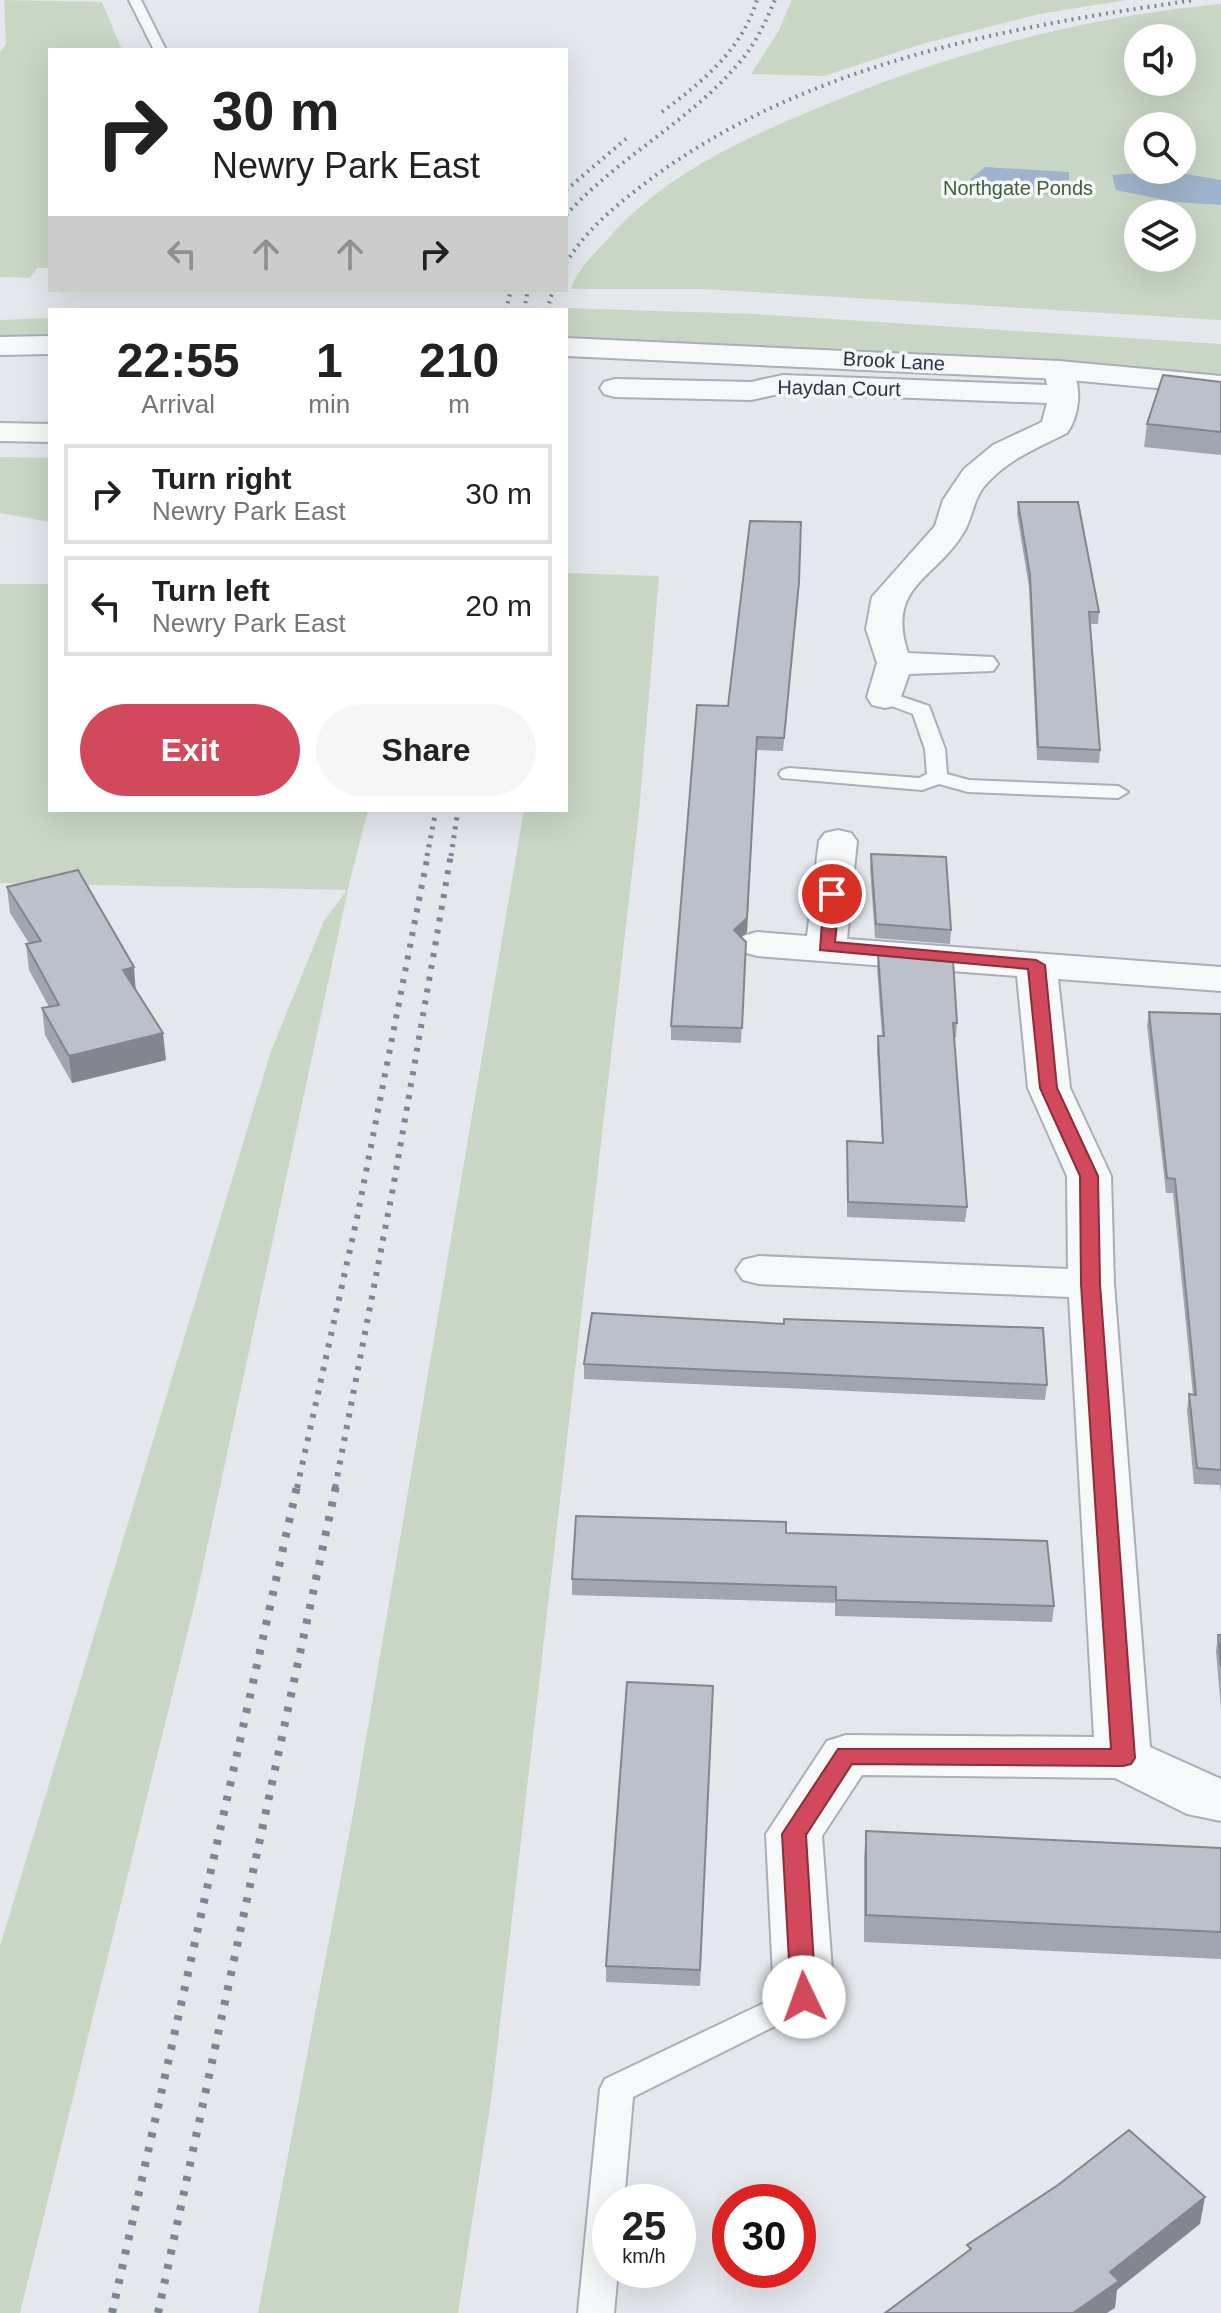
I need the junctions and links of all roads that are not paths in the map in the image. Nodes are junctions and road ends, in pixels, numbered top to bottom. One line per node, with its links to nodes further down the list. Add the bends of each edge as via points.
1 (135, 0): 2 (lane)
2 (159, 48)
3 (48, 345): 4 (street)
4 (0, 346)
5 (568, 347): 6 (street, Brook Lane)
6 (1062, 382): 7 (street, Brook Lane); 8 (street, Haydan Court, via 783,384 751,391); 11 (street, via 1056,427 1004,452 975,476 959,500 950,528 889,597 883,629)
7 (1221, 385)
8 (615, 388)
9 (0, 432): 10 (street)
10 (48, 433)
11 (894, 663): 12 (street); 13 (street)
12 (981, 664)
13 (885, 697): 15 (lane, via 922,710 935,749)
14 (789, 774): 15 (lane, via 922,784)
15 (937, 777): 16 (lane, via 968,786)
16 (1118, 792)
17 (838, 841): 19 (street)
18 (757, 944): 19 (street)
19 (826, 946): 20 (street)
20 (1036, 965): 21 (street); 23 (street, via 1049,1088 1089,1176)
21 (1221, 979)
22 (759, 1270): 23 (street)
23 (1091, 1284): 24 (street)
24 (1123, 1758): 25 (street, via 1207,1799); 26 (street, via 846,1755 794,1834)
25 (1221, 1800)
26 (804, 1997): 27 (lane, via 617,2089)
27 (596, 2313)

